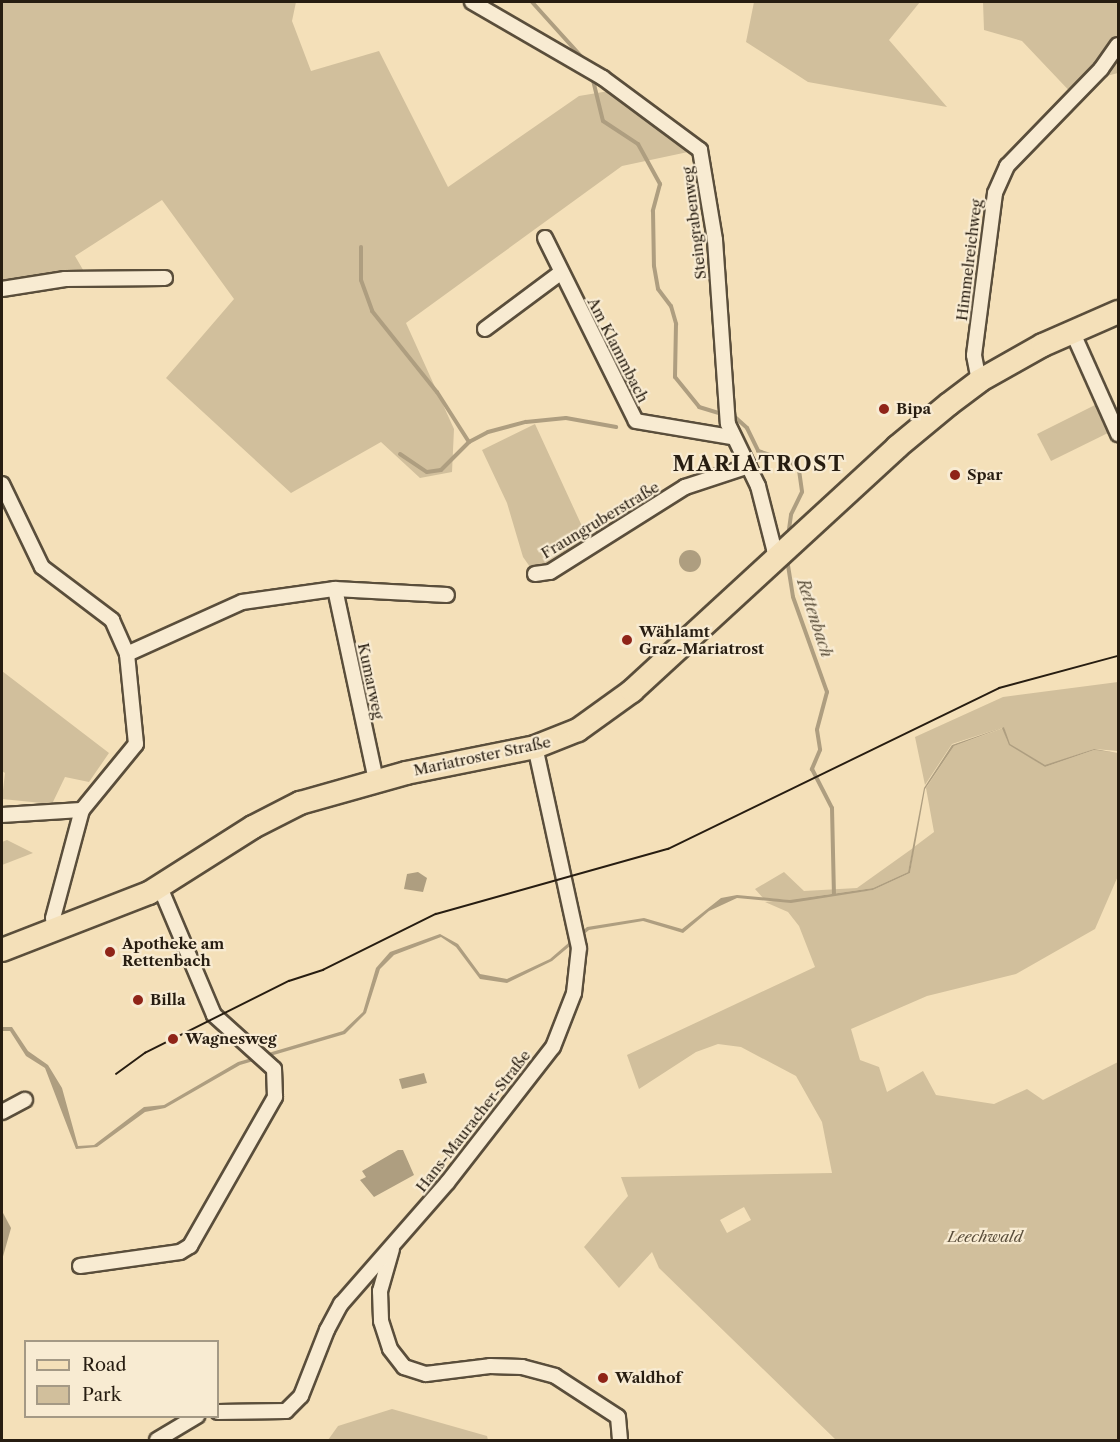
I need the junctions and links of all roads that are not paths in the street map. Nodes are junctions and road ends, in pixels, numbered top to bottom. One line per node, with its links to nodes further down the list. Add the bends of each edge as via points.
1 (472, 2): 11 (street, Steingrabenweg, via 589,71 700,150 715,240)
2 (1119, 45): 10 (street, Himmelreichweg, via 1101,69 1007,166 995,193 974,355)
3 (546, 238): 4 (street, Am Klammbach)
4 (560, 273): 8 (street); 11 (street, Am Klammbach, via 636,421)
5 (165, 278): 6 (street, via 65,279)
6 (2, 289)
7 (1119, 312): 9 (main road, Mariatroster Straße)
8 (485, 329)
9 (1072, 331): 10 (main road, Mariatroster Straße); 12 (street)
10 (979, 381): 15 (main road, Mariatroster Straße, via 897,447)
11 (729, 431): 13 (street, Steingrabenweg)
12 (1119, 434)
13 (748, 466): 15 (street, Steingrabenweg, via 765,504 774,549); 16 (street, Fraungruberstraße, via 685,487 550,572)
14 (2, 484): 19 (street, via 42,567 112,620)
15 (787, 547): 20 (main road, Mariatroster Straße, via 617,704 578,730)
16 (535, 574)
17 (335, 589): 18 (street); 19 (street, via 242,602); 21 (street, Kumarweg)
18 (447, 595)
19 (127, 654): 22 (street, via 136,744)
20 (535, 747): 21 (main road, Mariatroster Straße); 29 (street, Hans-Mauracher-Straße, via 579,948 574,993 553,1047 447,1184)
21 (376, 780): 24 (main road, Mariatroster Straße, via 277,814)
22 (82, 810): 23 (street); 25 (street, via 53,918)
23 (2, 815)
24 (160, 886): 25 (main road, Mariatroster Straße); 30 (street, via 214,1015 272,1066 276,1076 275,1097 190,1246 180,1252)
25 (56, 930): 26 (main road, Mariatroster Straße)
26 (2, 950)
27 (25, 1100): 28 (street)
28 (2, 1112)
29 (393, 1244): 31 (street, Hans-Mauracher-Straße, via 341,1304 301,1396 286,1411); 34 (street, via 380,1291 381,1321 390,1349 404,1367 426,1374 490,1366 522,1367 555,1376 618,1417)
30 (80, 1266)
31 (219, 1412)
32 (194, 1418): 33 (street)
33 (157, 1440)
34 (620, 1440)

